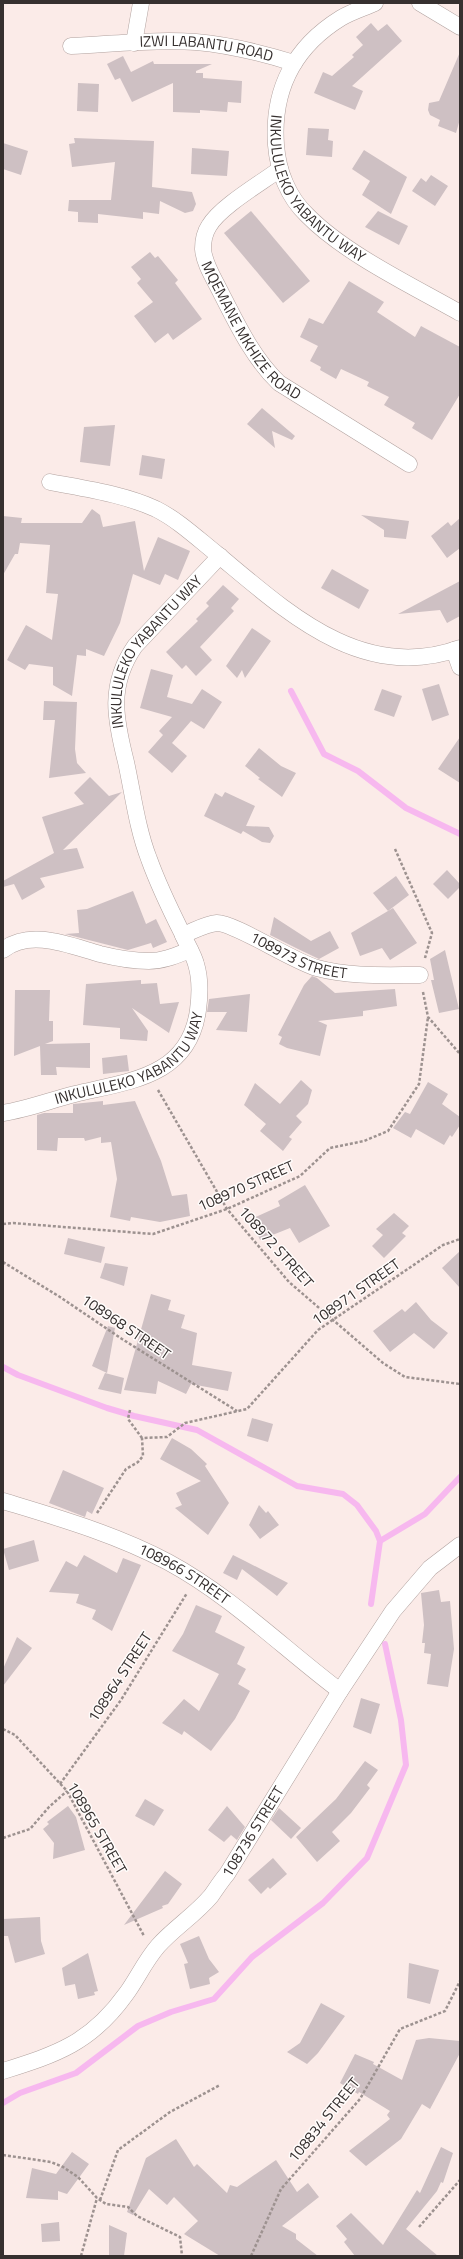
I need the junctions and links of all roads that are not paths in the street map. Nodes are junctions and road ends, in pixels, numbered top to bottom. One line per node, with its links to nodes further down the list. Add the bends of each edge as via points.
1 (141, 3): 5 (street, IZWI LABANTU ROAD)
2 (375, 3): 7 (street, INKULULEKO YABANTU WAY, via 342,17 323,31)
3 (420, 3): 4 (street)
4 (460, 27)
5 (134, 43): 6 (street); 7 (street, IZWI LABANTU ROAD, via 194,42 262,53)
6 (71, 46)
7 (294, 63): 8 (street, INKULULEKO YABANTU WAY, via 281,88 276,111)
8 (280, 169): 9 (street, INKULULEKO YABANTU WAY, via 296,202 322,229 358,254); 10 (street, MQEMANE MKHIZE ROAD, via 217,215 204,237 203,250 208,266 241,332 268,372 279,383)
9 (460, 313)
10 (409, 464)
11 (50, 482): 12 (street, INKULULEKO YABANTU WAY, via 113,494 155,509 181,524)
12 (220, 556): 13 (street, INKULULEKO YABANTU WAY, via 287,611 312,629 338,642 368,652 397,656 421,657); 15 (street, INKULULEKO YABANTU WAY, via 135,646 124,662 116,697 121,743 143,840)
13 (457, 649): 14 (street, INKULULEKO YABANTU WAY)
14 (460, 667)
15 (183, 935): 17 (street, INKULULEKO YABANTU WAY); 18 (street, 108973 STREET, via 207,925 222,924 298,962 316,967 364,975)
16 (3, 950): 17 (street, via 10,944 38,940 150,961 163,960)
17 (190, 950): 19 (street, INKULULEKO YABANTU WAY, via 196,962 200,998 190,1040 172,1063 149,1075)
18 (420, 975)
19 (3, 1113)
20 (3, 1501): 22 (street, 108966 STREET, via 88,1527 157,1557 233,1604)
21 (460, 1545): 22 (street, 108736 STREET, via 430,1568 409,1590)
22 (340, 1691): 23 (street, 108736 STREET, via 227,1874 210,1897 153,1952 125,1996 104,2020 67,2049)
23 (3, 2071)

